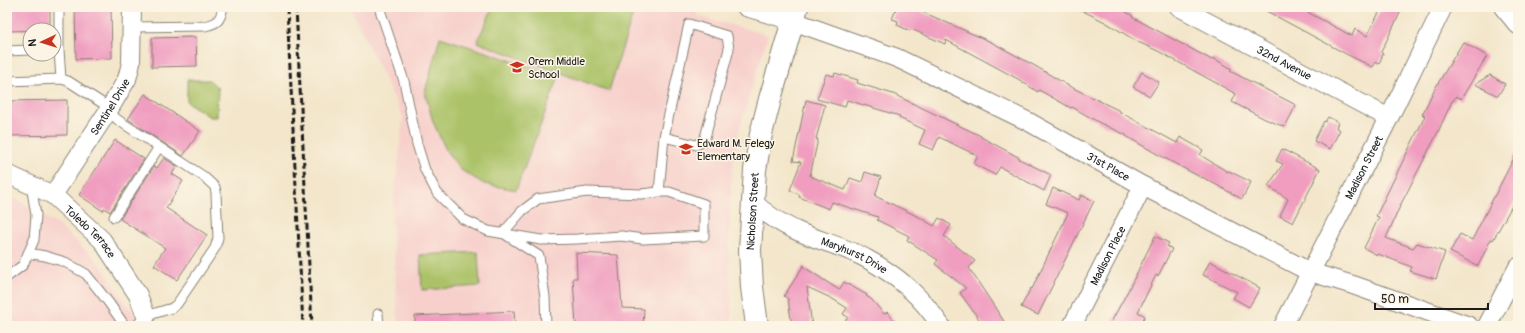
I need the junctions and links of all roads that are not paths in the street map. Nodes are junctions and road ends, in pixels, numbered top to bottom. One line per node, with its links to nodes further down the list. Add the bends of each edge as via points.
1 (59, 7): 10 (lane)
2 (132, 7): 12 (street, Sentinel Drive)
3 (223, 7): 12 (lane, via 221,18 215,24)
4 (378, 7): 29 (lane, via 404,81 425,170 437,193 463,219 488,231)
5 (746, 7): 9 (street, 31st Place)
6 (1179, 7): 19 (street, 32nd Avenue)
7 (1443, 7): 19 (street, Madison Street)
8 (1503, 7): 11 (street)
9 (795, 14): 24 (street, 31st Place, via 904,62 1029,122); 27 (street, Nicholson Street, via 761,134)
10 (58, 22)
11 (1518, 26)
12 (132, 27): 18 (street, Sentinel Drive, via 131,63 127,79)
13 (22, 50): 14 (lane)
14 (7, 51)
15 (59, 62): 16 (lane)
16 (61, 79): 17 (lane); 18 (lane, via 68,81)
17 (7, 81)
18 (109, 110): 21 (lane, via 118,120); 26 (street, Sentinel Drive)
19 (1389, 118): 32 (street, Madison Street)
20 (664, 137): 20 (lane, via 696,144 704,142 729,49 727,36 689,24); 25 (lane)
21 (159, 147): 28 (lane); 35 (lane, via 215,187 218,238 216,248 177,304)
22 (7, 174): 23 (street, Toledo Terrace)
23 (31, 185): 26 (street, Toledo Terrace); 30 (lane, via 36,215 34,240)
24 (1143, 186): 32 (street, 31st Place); 41 (street, Madison Place)
25 (659, 192): 29 (lane, via 587,192 538,199 522,211); 29 (lane, via 669,192 704,204 704,236 643,239 621,236 541,240)
26 (53, 195): 35 (street, Toledo Terrace, via 102,240 138,295)
27 (753, 202): 39 (street, Nicholson Street, via 750,250); 40 (street, Maryhurst Drive, via 769,216 794,230 866,258 896,277 917,295)
28 (114, 218)
29 (503, 233): 38 (lane, via 539,256)
30 (28, 253): 33 (lane, via 23,265); 36 (lane, via 65,262 86,274)
31 (1518, 267): 44 (street)
32 (1310, 272): 42 (street, Madison Street); 43 (street, 31st Place)
33 (7, 277)
34 (378, 314): 37 (lane)
35 (141, 321)
36 (125, 326)
37 (379, 326)
38 (546, 326)
39 (757, 326)
40 (941, 326)
41 (1072, 326)
42 (1283, 326)
43 (1469, 326)
44 (1487, 326)

